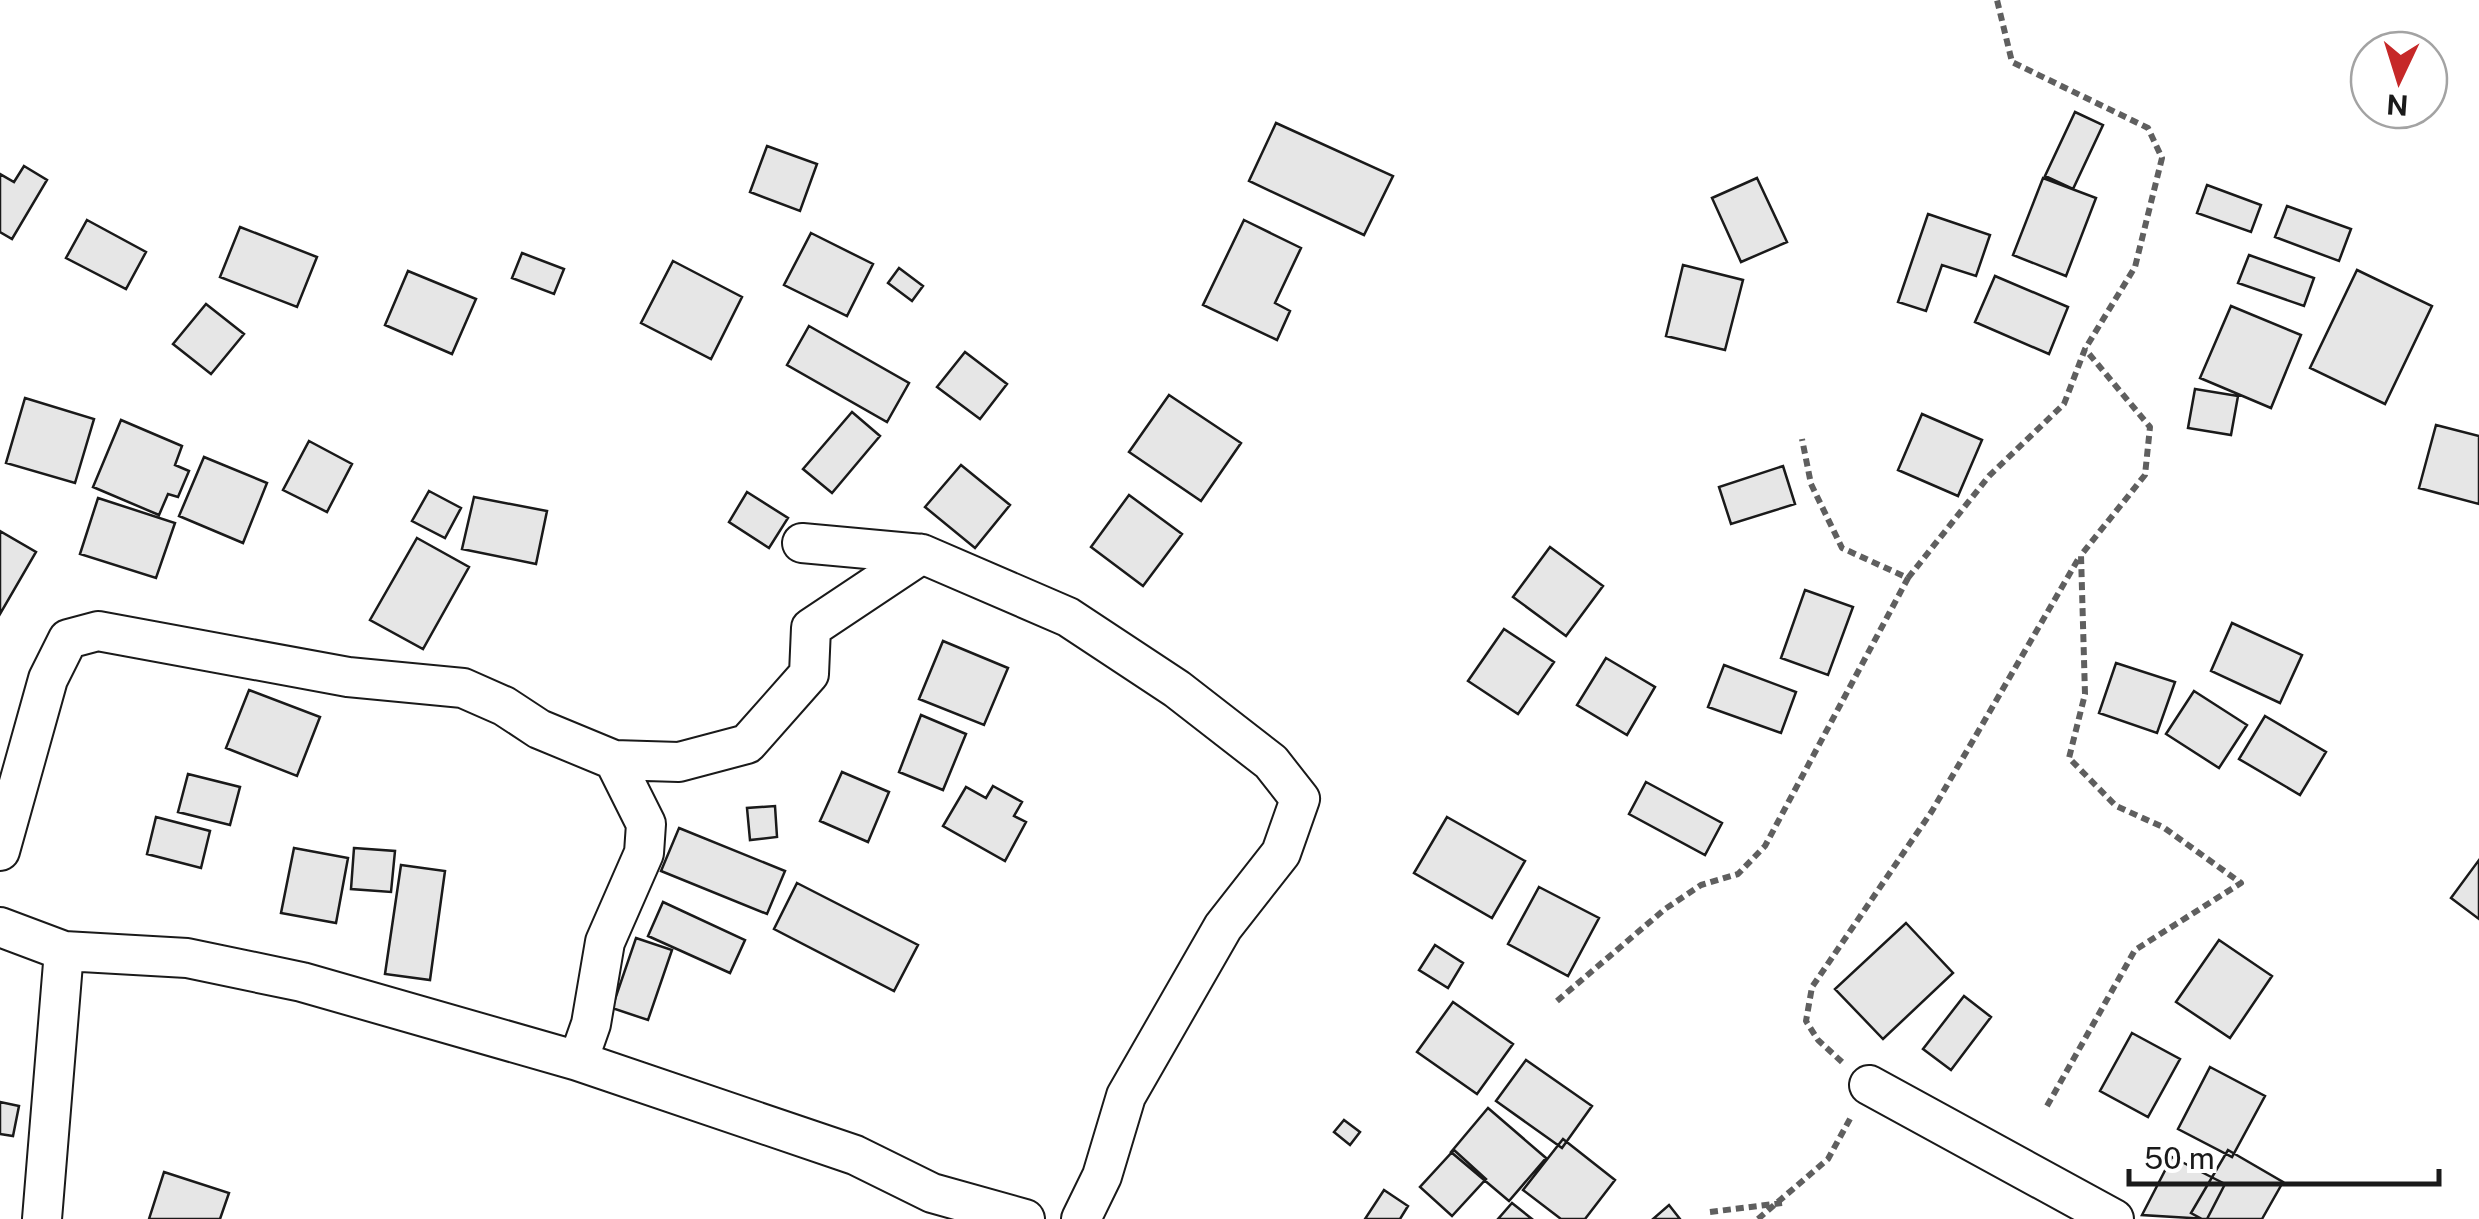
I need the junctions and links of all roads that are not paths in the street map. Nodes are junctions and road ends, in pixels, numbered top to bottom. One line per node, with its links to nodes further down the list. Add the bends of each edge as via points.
1 (802, 543): 2 (street)
2 (922, 554): 3 (street, via 811,628 809,674 748,744 679,762); 11 (street, via 1068,617 1271,762 1300,799 1281,853 1223,927 1126,1096)
3 (614, 760): 4 (street, via 463,688 348,677 98,631 68,639 48,679); 7 (street, via 646,824 644,853 604,942)
4 (0, 851)
5 (0, 927): 6 (street)
6 (64, 951): 7 (street, via 187,958 302,982); 9 (street)
7 (578, 1061): 10 (street, via 854,1155 932,1193)
8 (1869, 1085): 12 (street)
9 (42, 1219)
10 (1025, 1219)
11 (1081, 1219)
12 (2114, 1219)

